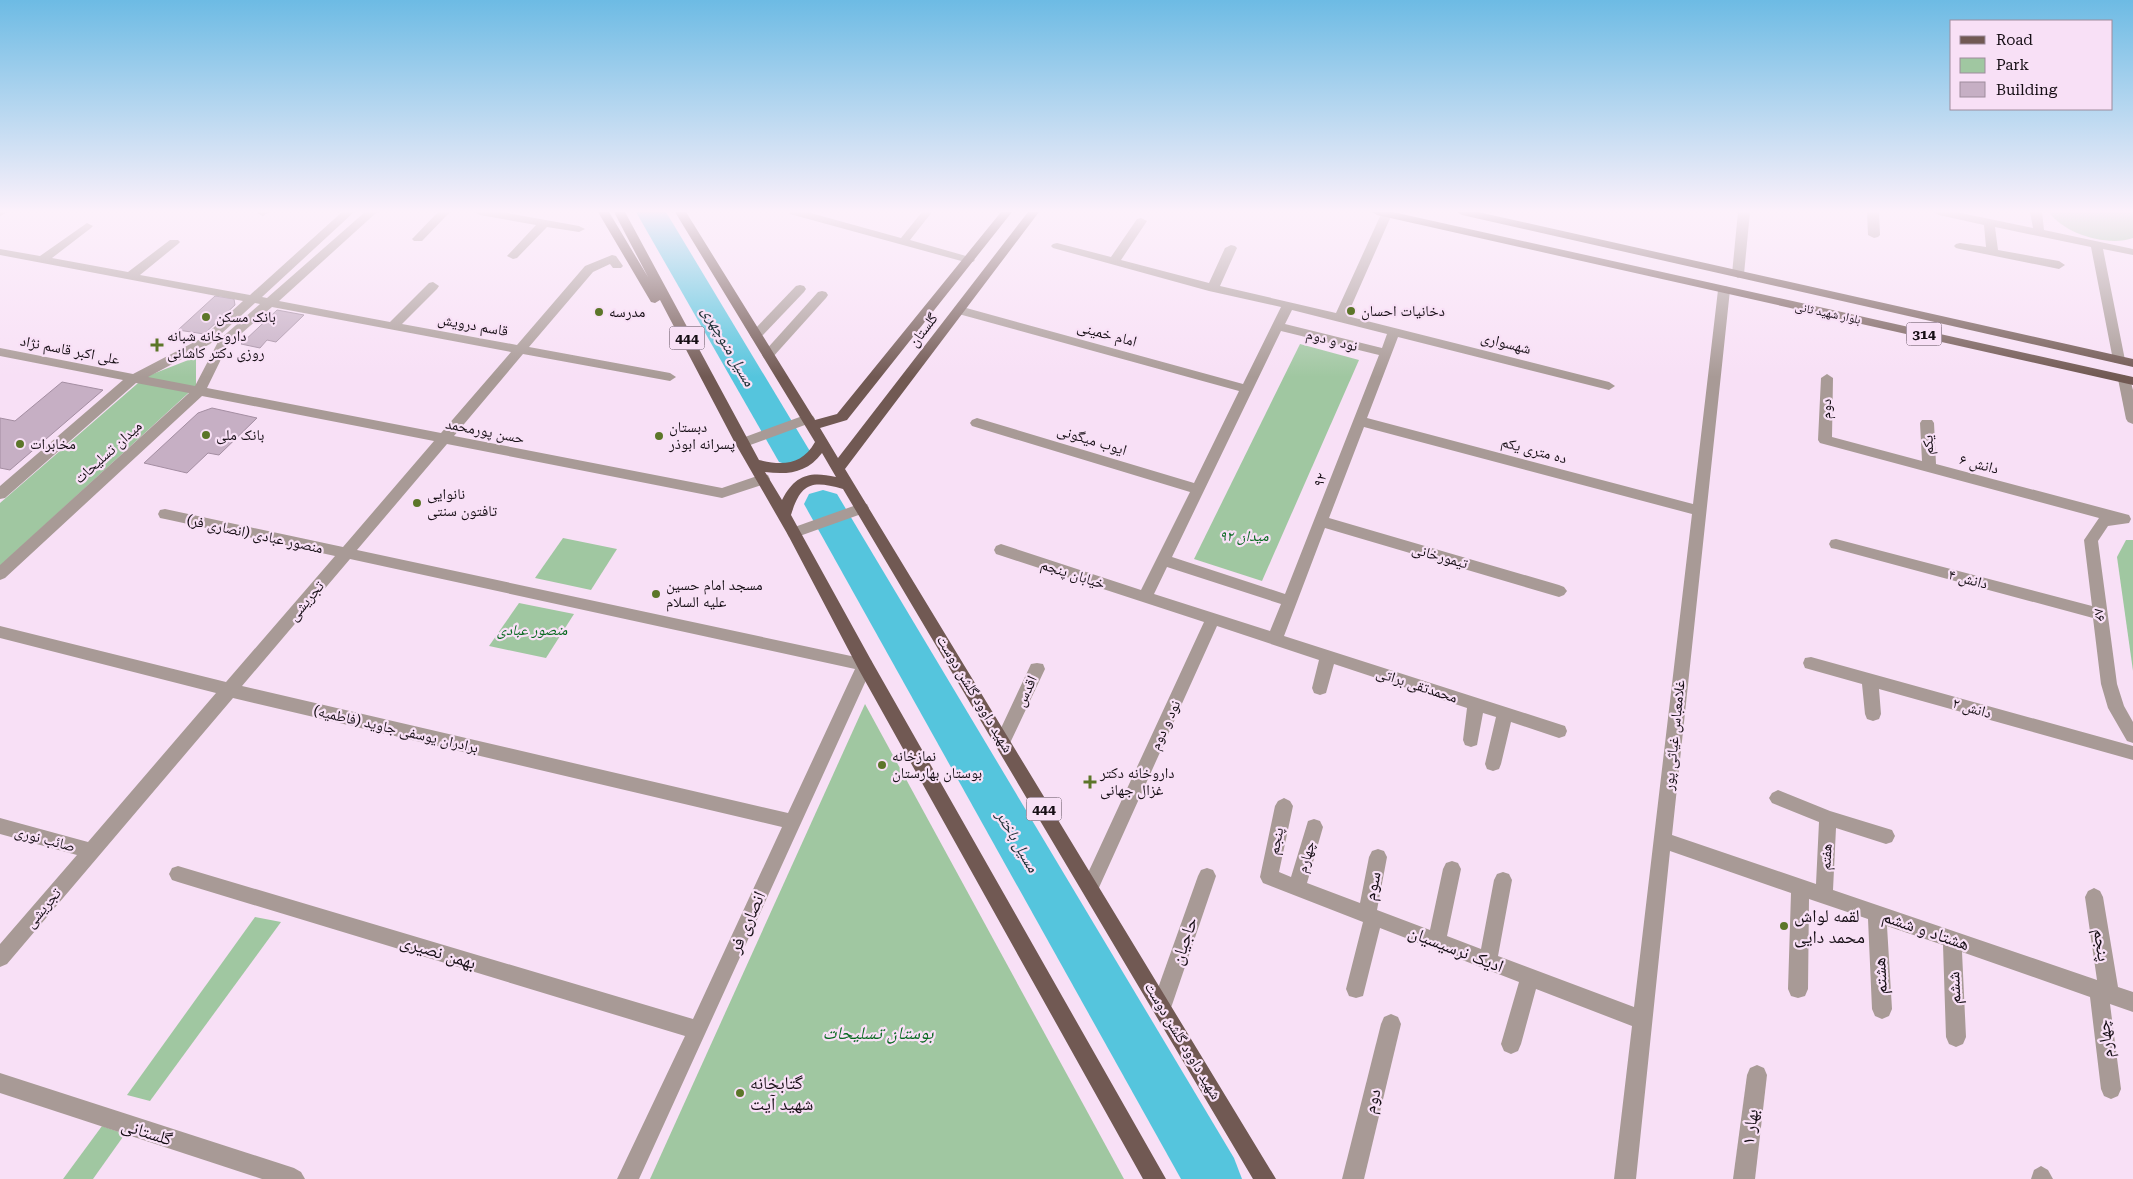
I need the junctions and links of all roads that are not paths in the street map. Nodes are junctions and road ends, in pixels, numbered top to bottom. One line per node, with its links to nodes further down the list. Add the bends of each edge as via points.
1 (81, 267): 19 (street, قاسم درویش)
2 (142, 267): 19 (street)
3 (289, 267): 25 (street)
4 (310, 267): 26 (street)
5 (593, 267): 34 (street, تجریشی)
6 (636, 267): 44 (main road)
7 (648, 267): 44 (main road, 444)
8 (714, 267): 33 (main road, شهید داوود گلشن دوست / 444)
9 (964, 267): 53 (main road, گلستان)
10 (992, 267): 28 (main road, گلستان)
11 (1133, 267): 21 (street, شهسواری)
12 (1222, 267): 21 (street)
13 (1360, 267): 29 (street, نود و دوم)
14 (1622, 267): 23 (main road, بلوار شهید ثانی / 314)
15 (1707, 267): 18 (main road, بلوار شهید ثانی / 314)
16 (1739, 267): 18 (street)
17 (2100, 267): 38 (street)
18 (1738, 274): 23 (main road); 38 (main road, بلوار شهید ثانی / 314)
19 (131, 276): 25 (street, قاسم درویش)
20 (433, 286): 31 (street)
21 (1212, 288): 27 (street, شهسواری)
22 (800, 289): 33 (street)
23 (1724, 290): 43 (main road, بلوار شهید ثانی / 314); 65 (street, غلامعباس غیاثی پور)
24 (822, 295): 37 (street)
25 (254, 299): 26 (street, قاسم درویش); 42 (street, via 206,341)
26 (270, 302): 31 (street, قاسم درویش); 47 (street, میدان تسلیحات, via 223,344)
27 (1288, 305): 29 (street, شهسواری); 30 (street)
28 (959, 310): 46 (street, امام خمینی); 53 (main road, گلستان)
29 (1340, 318): 32 (street, شهسواری)
30 (1277, 326): 36 (street, نود و دوم); 46 (street)
31 (392, 327): 34 (street, قاسم درویش)
32 (1394, 332): 36 (street, ۹۲); 45 (street, شهسواری)
33 (756, 335): 37 (main road, شهید داوود گلشن دوست / 444)
34 (520, 350): 40 (street, قاسم درویش); 54 (street, تجریشی)
35 (0, 352): 42 (street, علی اکبر قاسم نژاد)
36 (1386, 353): 49 (street, ۹۲)
37 (768, 355): 50 (main road, شهید داوود گلشن دوست / 444)
38 (2119, 360): 39 (main road, بلوار شهید ثانی / 314)
39 (2133, 363)
40 (670, 377)
41 (1827, 378): 55 (street, دوم)
42 (133, 379): 47 (street, علی اکبر قاسم نژاد); 63 (street)
43 (2129, 380): 48 (street)
44 (711, 384): 57 (main road, 444)
45 (1609, 386)
46 (1247, 388): 62 (street)
47 (199, 391): 54 (street, حسن پورمحمد); 75 (street, میدان تسلیحات)
48 (2133, 419)
49 (1360, 421): 65 (street, ده متری یکم); 69 (street, ۹۲)
50 (810, 422): 53 (main road); 56 (main road, شهید داوود گلشن دوست / 444); 57 (street)
51 (977, 423): 62 (street, ایوب میگونی)
52 (1927, 423): 59 (street, یکم)
53 (853, 426): 58 (main road, گلستان)
54 (443, 440): 60 (street, حسن پورمحمد, via 722,493); 73 (street, تجریشی)
55 (1826, 440): 59 (street, دانش ۶)
56 (822, 441): 58 (main road, شهید داوود گلشن دوست / 444); 60 (main road, via 810,460 794,468)
57 (742, 442): 60 (main road, 444)
58 (838, 468): 61 (main road, شهید داوود گلشن دوست / 444)
59 (1929, 468): 68 (street, دانش ۶)
60 (759, 471): 67 (main road, 444)
61 (848, 485): 64 (main road, شهید داوود گلشن دوست / 444); 67 (main road, via 825,479 802,481 790,494)
62 (1198, 489): 74 (street)
63 (0, 494)
64 (862, 508): 70 (street); 96 (main road, شهید داوود گلشن دوست / 444)
65 (1699, 511): 106 (street, غلامعباس غیاثی پور)
66 (165, 514): 73 (street, منصور عبادی (انصاری فر))
67 (784, 515): 70 (main road, 444)
68 (2128, 520): 79 (street, ۸۶, via 2104,521 2091,540)
69 (1321, 521): 76 (street, تیمورخانی); 78 (street, ۹۲)
70 (794, 533): 85 (main road, 444)
71 (1836, 544): 79 (street, دانش ۴)
72 (1001, 550): 77 (street, خیابان پنجم)
73 (346, 554): 85 (street); 89 (street, تجریشی)
74 (1163, 560): 77 (street); 78 (street)
75 (0, 574)
76 (1559, 591)
77 (1145, 597): 80 (street)
78 (1290, 601): 82 (street, ۹۲)
79 (2100, 614): 94 (street, ۸۶, via 2109,684 2116,708)
80 (1213, 619): 82 (street); 114 (street, نود و دوم)
81 (0, 632): 89 (street, برادران یوسفی جاوید (فاطمیه))
82 (1275, 639): 83 (street, محمدتقی براتی)
83 (1328, 656): 88 (street); 90 (street, محمدتقی براتی)
84 (1811, 663): 87 (street, دانش ۲)
85 (865, 665): 102 (street, انصاری فر); 142 (main road, 444)
86 (1037, 669): 96 (street, اقدس)
87 (1870, 680): 92 (street); 97 (street, دانش ۲)
88 (1320, 688)
89 (229, 690): 102 (street, برادران یوسفی جاوید (فاطمیه)); 107 (street, تجریشی)
90 (1476, 704): 91 (street, محمدتقی براتی); 95 (street)
91 (1505, 714): 93 (street, محمدتقی براتی); 98 (street)
92 (1873, 714)
93 (1559, 731)
94 (2133, 736)
95 (1471, 740)
96 (1003, 741): 114 (main road, شهید داوود گلشن دوست / 444)
97 (2133, 753)
98 (1493, 764)
99 (1778, 798): 101 (street, هفتم)
100 (1284, 806): 112 (street, پنجم)
101 (1828, 818): 105 (street, هفتم); 117 (street, هفتم)
102 (793, 822): 134 (street, انصاری فر)
103 (0, 826): 107 (street, صائب نوری)
104 (1314, 827): 116 (street, چهارم)
105 (1886, 836)
106 (1662, 840): 115 (street, هشتاد و ششم); 132 (street, غلامعباس غیاثی پور)
107 (91, 851): 123 (street, تجریشی)
108 (1378, 857): 120 (street, سوم)
109 (1452, 869): 122 (street)
110 (178, 874): 134 (street, بهمن نصیری)
111 (1207, 876): 130 (street, حاجیان)
112 (1269, 877): 116 (street, ادیک نرسیسیان)
113 (1503, 880): 124 (street)
114 (1091, 886): 130 (main road, شهید داوود گلشن دوست / 444)
115 (1800, 887): 117 (street, هشتاد و ششم); 127 (street)
116 (1297, 888): 120 (street, ادیک نرسیسیان)
117 (1824, 895): 119 (street, هشتاد و ششم)
118 (2094, 897): 128 (street, پنجم)
119 (1877, 914): 121 (street, هشتاد و ششم); 131 (street, هشتم)
120 (1370, 916): 122 (street, ادیک نرسیسیان); 126 (street, سوم)
121 (1952, 939): 128 (street, هشتاد و ششم); 135 (street, ششم)
122 (1437, 941): 124 (street, ادیک نرسیسیان)
123 (0, 958)
124 (1488, 961): 125 (street, ادیک نرسیسیان)
125 (1530, 977): 132 (street, ادیک نرسیسیان); 136 (street)
126 (1356, 988)
127 (1798, 988)
128 (2104, 992): 129 (street, هشتاد و ششم); 139 (street, چهارم)
129 (2133, 1002)
130 (1162, 1005): 143 (main road, شهید داوود گلشن دوست / 444)
131 (1882, 1009)
132 (1642, 1020): 145 (street, غلامعباس غیاثی پور)
133 (1391, 1024): 144 (street, دوم)
134 (698, 1030): 141 (street, انصاری فر)
135 (1956, 1037)
136 (1511, 1044)
137 (1757, 1075): 146 (street, بهار ۱)
138 (0, 1083): 140 (street, گلستانی)
139 (2111, 1089)
140 (294, 1179)
141 (628, 1179)
142 (1155, 1179)
143 (1265, 1179)
144 (1353, 1179)
145 (1625, 1179)
146 (1744, 1179)

